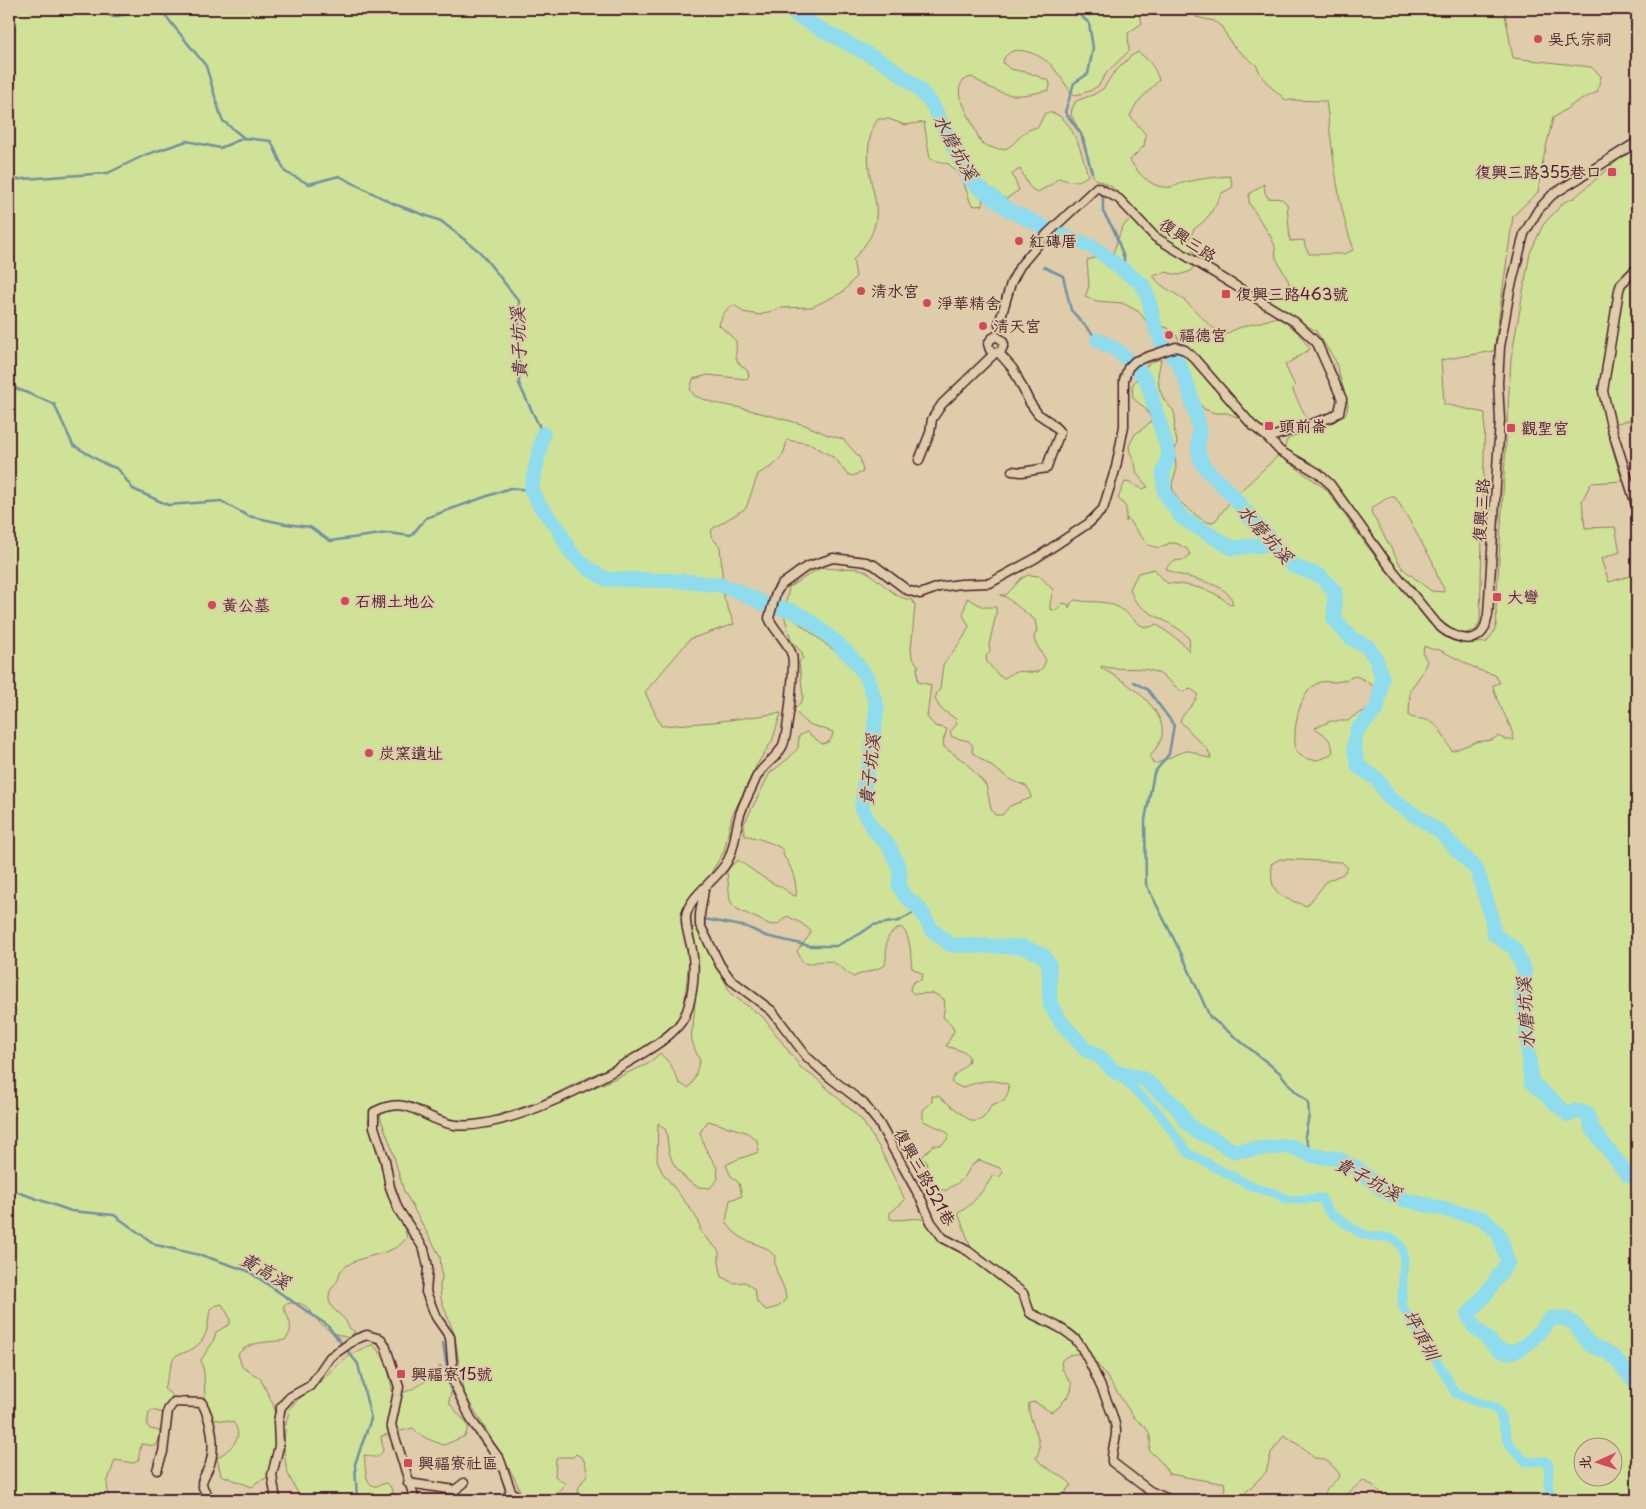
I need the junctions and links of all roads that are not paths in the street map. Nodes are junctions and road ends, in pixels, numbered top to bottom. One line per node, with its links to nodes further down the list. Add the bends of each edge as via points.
1 (1637, 142): 4 (street, 復興三路, via 1552,195 1538,210 1524,234 1500,347 1500,420 1488,615 1481,633 1470,638 1446,633 1387,563 1330,484 1318,472 1280,452)
2 (1637, 268): 7 (street, via 1619,290 1603,391 1610,426)
3 (999, 324): 4 (street, 復興三路, via 1011,283 1020,266 1047,234 1097,187 1119,199 1155,237 1295,322 1317,343 1341,393 1339,412)
4 (1268, 438): 8 (street, 復興三路, via 1252,425 1185,350 1176,347 1162,351 1135,361 1128,368 1124,380 1124,426 1103,509 1089,523 1036,558 990,584 939,587 920,594 907,590 874,565 833,558 806,567 781,585 769,618 792,655 783,746 758,775 739,817 728,861)
5 (919, 460): 6 (street, via 932,419 942,404 997,353 1013,369 1038,414 1060,432 1048,468)
6 (1012, 472)
7 (1637, 508)
8 (704, 890): 12 (street, via 694,897 686,914 694,967 687,1011 679,1026 657,1044 608,1074 538,1107 480,1125 455,1125 433,1119 406,1105 384,1107 374,1112 374,1127 390,1186 398,1209 424,1249 428,1267 426,1292 436,1317 450,1337 454,1383 472,1421 500,1460); 18 (street, 復興三路521巷, via 700,925 731,980 772,1011 807,1057 863,1103 880,1123 931,1222 943,1238 968,1251 1023,1293 1030,1313 1077,1341 1099,1380 1113,1419 1116,1431 1112,1462 1150,1491)
9 (157, 1470): 13 (street, via 163,1452 168,1410 174,1402 202,1403 211,1425 212,1454 202,1482)
10 (408, 1483): 11 (street, via 455,1490); 14 (street, via 391,1425 399,1387 397,1378 381,1339 366,1335 330,1357 314,1382 290,1396 281,1407 279,1446 272,1475); 15 (street)
11 (464, 1483)
12 (511, 1491): 16 (street); 17 (street)
13 (211, 1500)
14 (276, 1500)
15 (415, 1500)
16 (505, 1500)
17 (520, 1500)
18 (1171, 1500)

